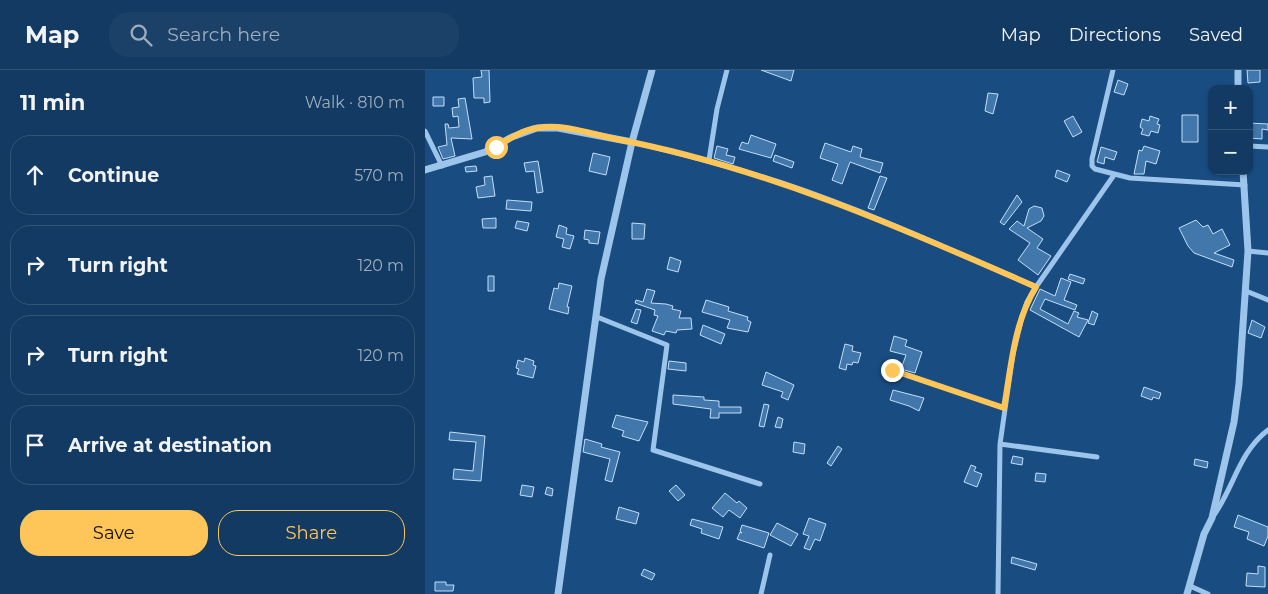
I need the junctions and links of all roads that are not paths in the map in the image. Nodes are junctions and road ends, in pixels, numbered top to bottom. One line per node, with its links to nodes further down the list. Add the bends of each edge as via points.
1 (652, 70): 7 (street)
2 (727, 70): 10 (street)
3 (1113, 70): 13 (street, via 1092,166)
4 (1238, 70): 5 (street)
5 (1238, 85)
6 (425, 131): 11 (street)
7 (632, 142): 10 (street); 11 (street, via 558,128 537,128 485,152); 21 (street, via 601,279)
8 (1253, 146): 9 (street)
9 (1268, 147)
10 (709, 160): 18 (street, via 856,211)
11 (442, 166): 12 (street)
12 (425, 170)
13 (1114, 175): 15 (street); 18 (street)
14 (1244, 175): 15 (street)
15 (1245, 185): 16 (street)
16 (1248, 251): 17 (street); 19 (street)
17 (1268, 253)
18 (1036, 287): 23 (street, via 1022,317)
19 (1246, 291): 20 (street); 28 (street, via 1234,422)
20 (1268, 300)
21 (597, 317): 27 (street, via 667,345 653,450); 31 (street)
22 (892, 370): 23 (street)
23 (1004, 408): 25 (street)
24 (1268, 430): 28 (street, via 1241,462)
25 (1000, 444): 26 (street); 33 (street)
26 (1097, 457)
27 (761, 484)
28 (1212, 518): 30 (street, via 1203,534)
29 (770, 555): 32 (street)
30 (1190, 586): 34 (street); 35 (street)
31 (558, 594)
32 (761, 594)
33 (998, 594)
34 (1187, 594)
35 (1208, 594)

